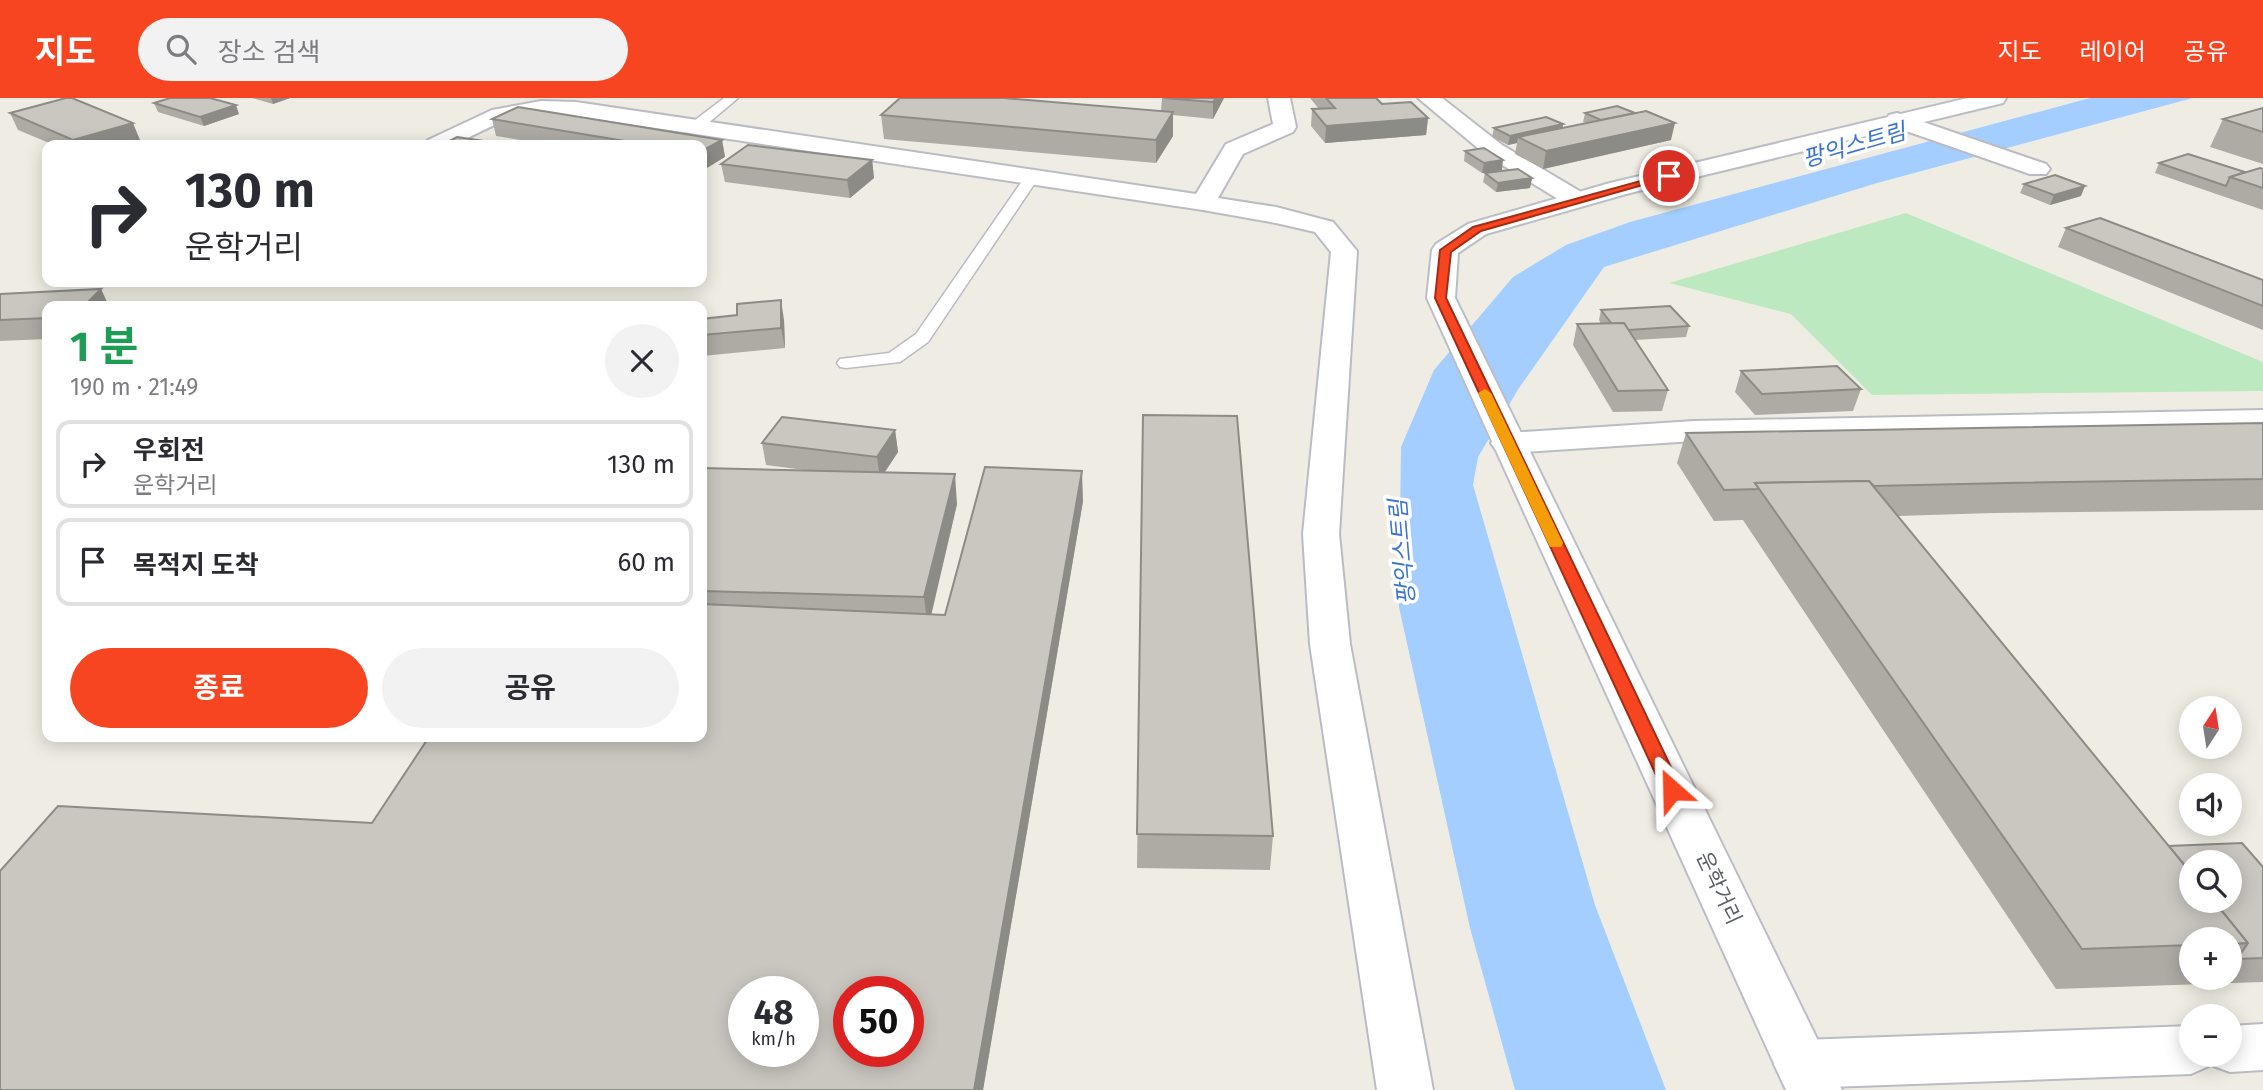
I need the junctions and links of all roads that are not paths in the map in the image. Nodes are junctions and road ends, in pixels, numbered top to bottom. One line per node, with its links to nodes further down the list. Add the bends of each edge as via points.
1 (732, 98): 6 (lane)
2 (1279, 98): 11 (street, via 1285,127 1234,149)
3 (1429, 98): 10 (street, via 1494,150)
4 (1995, 98): 5 (street, 운학거리)
5 (1897, 120): 8 (street); 10 (street, 운학거리)
6 (695, 127): 7 (street, via 541,108 500,115); 9 (street)
7 (447, 140)
8 (2038, 169)
9 (1032, 177): 11 (street); 12 (lane, via 922,338 894,358)
10 (1577, 200): 14 (street, 운학거리, via 1477,229 1446,250 1441,298)
11 (1203, 203): 19 (street, via 1324,226 1344,251 1321,534 1330,644)
12 (846, 363)
13 (2263, 420): 14 (street)
14 (1504, 435): 18 (street, 운학거리)
15 (2263, 1047): 16 (street)
16 (2242, 1048)
17 (2179, 1051): 18 (street)
18 (1808, 1077)
19 (1405, 1090)

